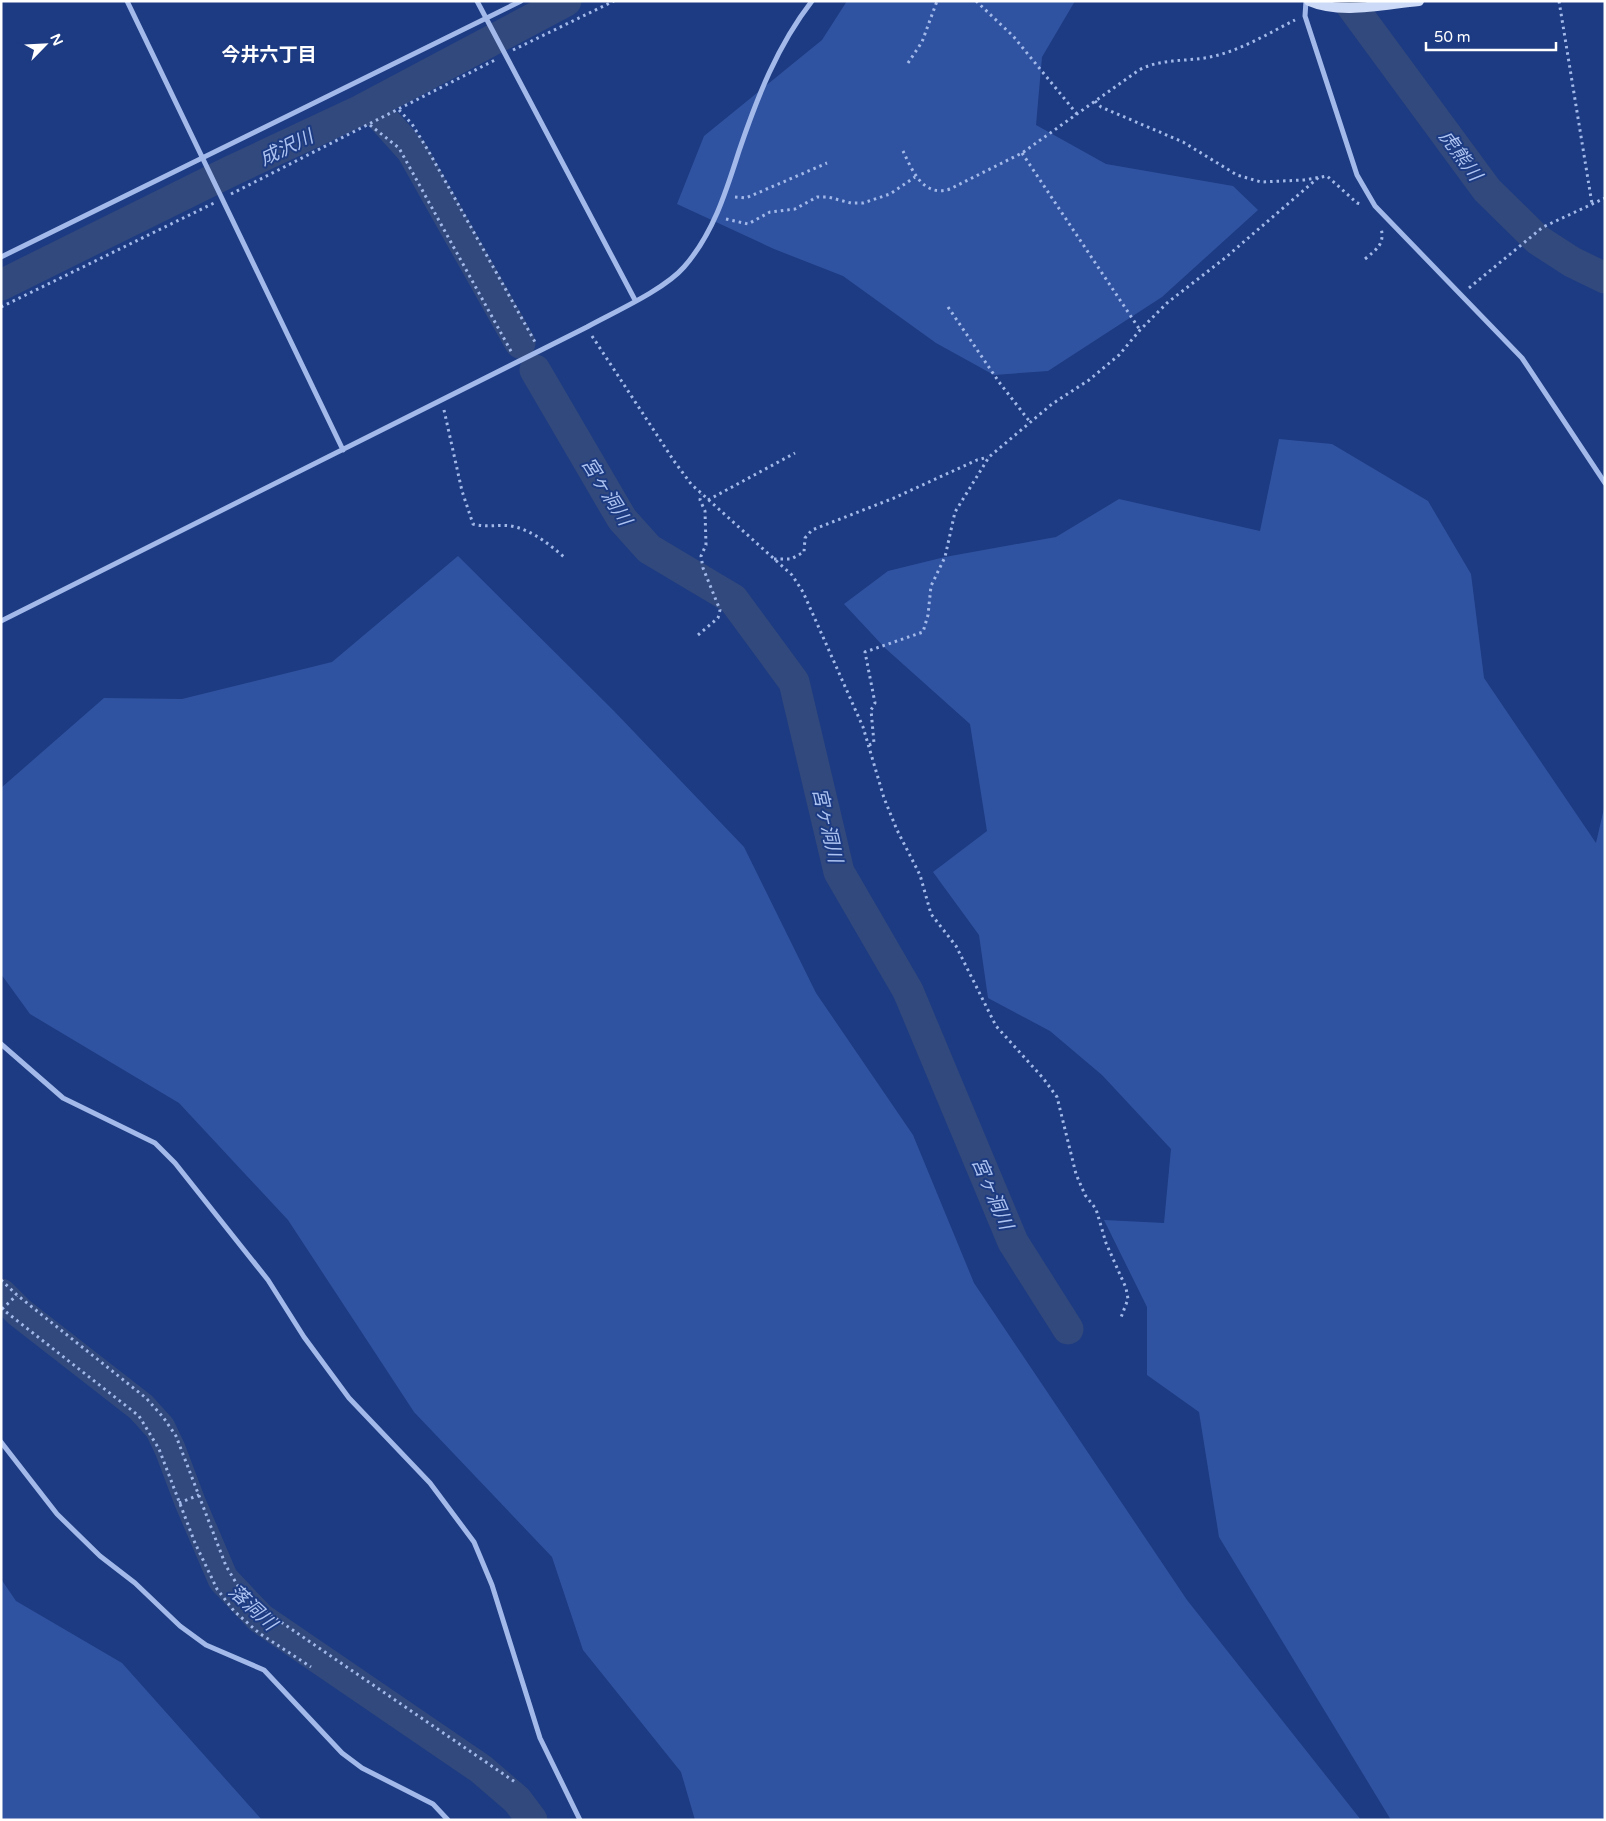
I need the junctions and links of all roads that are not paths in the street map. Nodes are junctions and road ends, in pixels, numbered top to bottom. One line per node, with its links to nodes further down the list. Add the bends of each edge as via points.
1 (127, 1): 8 (street)
2 (477, 1): 7 (street)
3 (521, 1): 7 (street)
4 (812, 1): 10 (street, via 781,47 765,81 726,197 707,234 683,268)
5 (1307, 1): 6 (main road, via 1342,8); 12 (street, via 1305,16 1358,174 1375,206 1522,358)
6 (1419, 1)
7 (485, 19): 8 (street); 10 (street)
8 (204, 158): 9 (street); 11 (street)
9 (1, 257)
10 (635, 300): 11 (street)
11 (343, 450): 13 (street)
12 (1605, 483)
13 (1, 621)
14 (1, 1044): 16 (street, via 64,1098 155,1143 175,1163 268,1280 304,1338 349,1398 430,1484 469,1535 492,1585 540,1738)
15 (1, 1442): 17 (street, via 57,1514 180,1626 206,1645 264,1670 342,1753 362,1768 434,1804)
16 (578, 1819)
17 (448, 1820)

